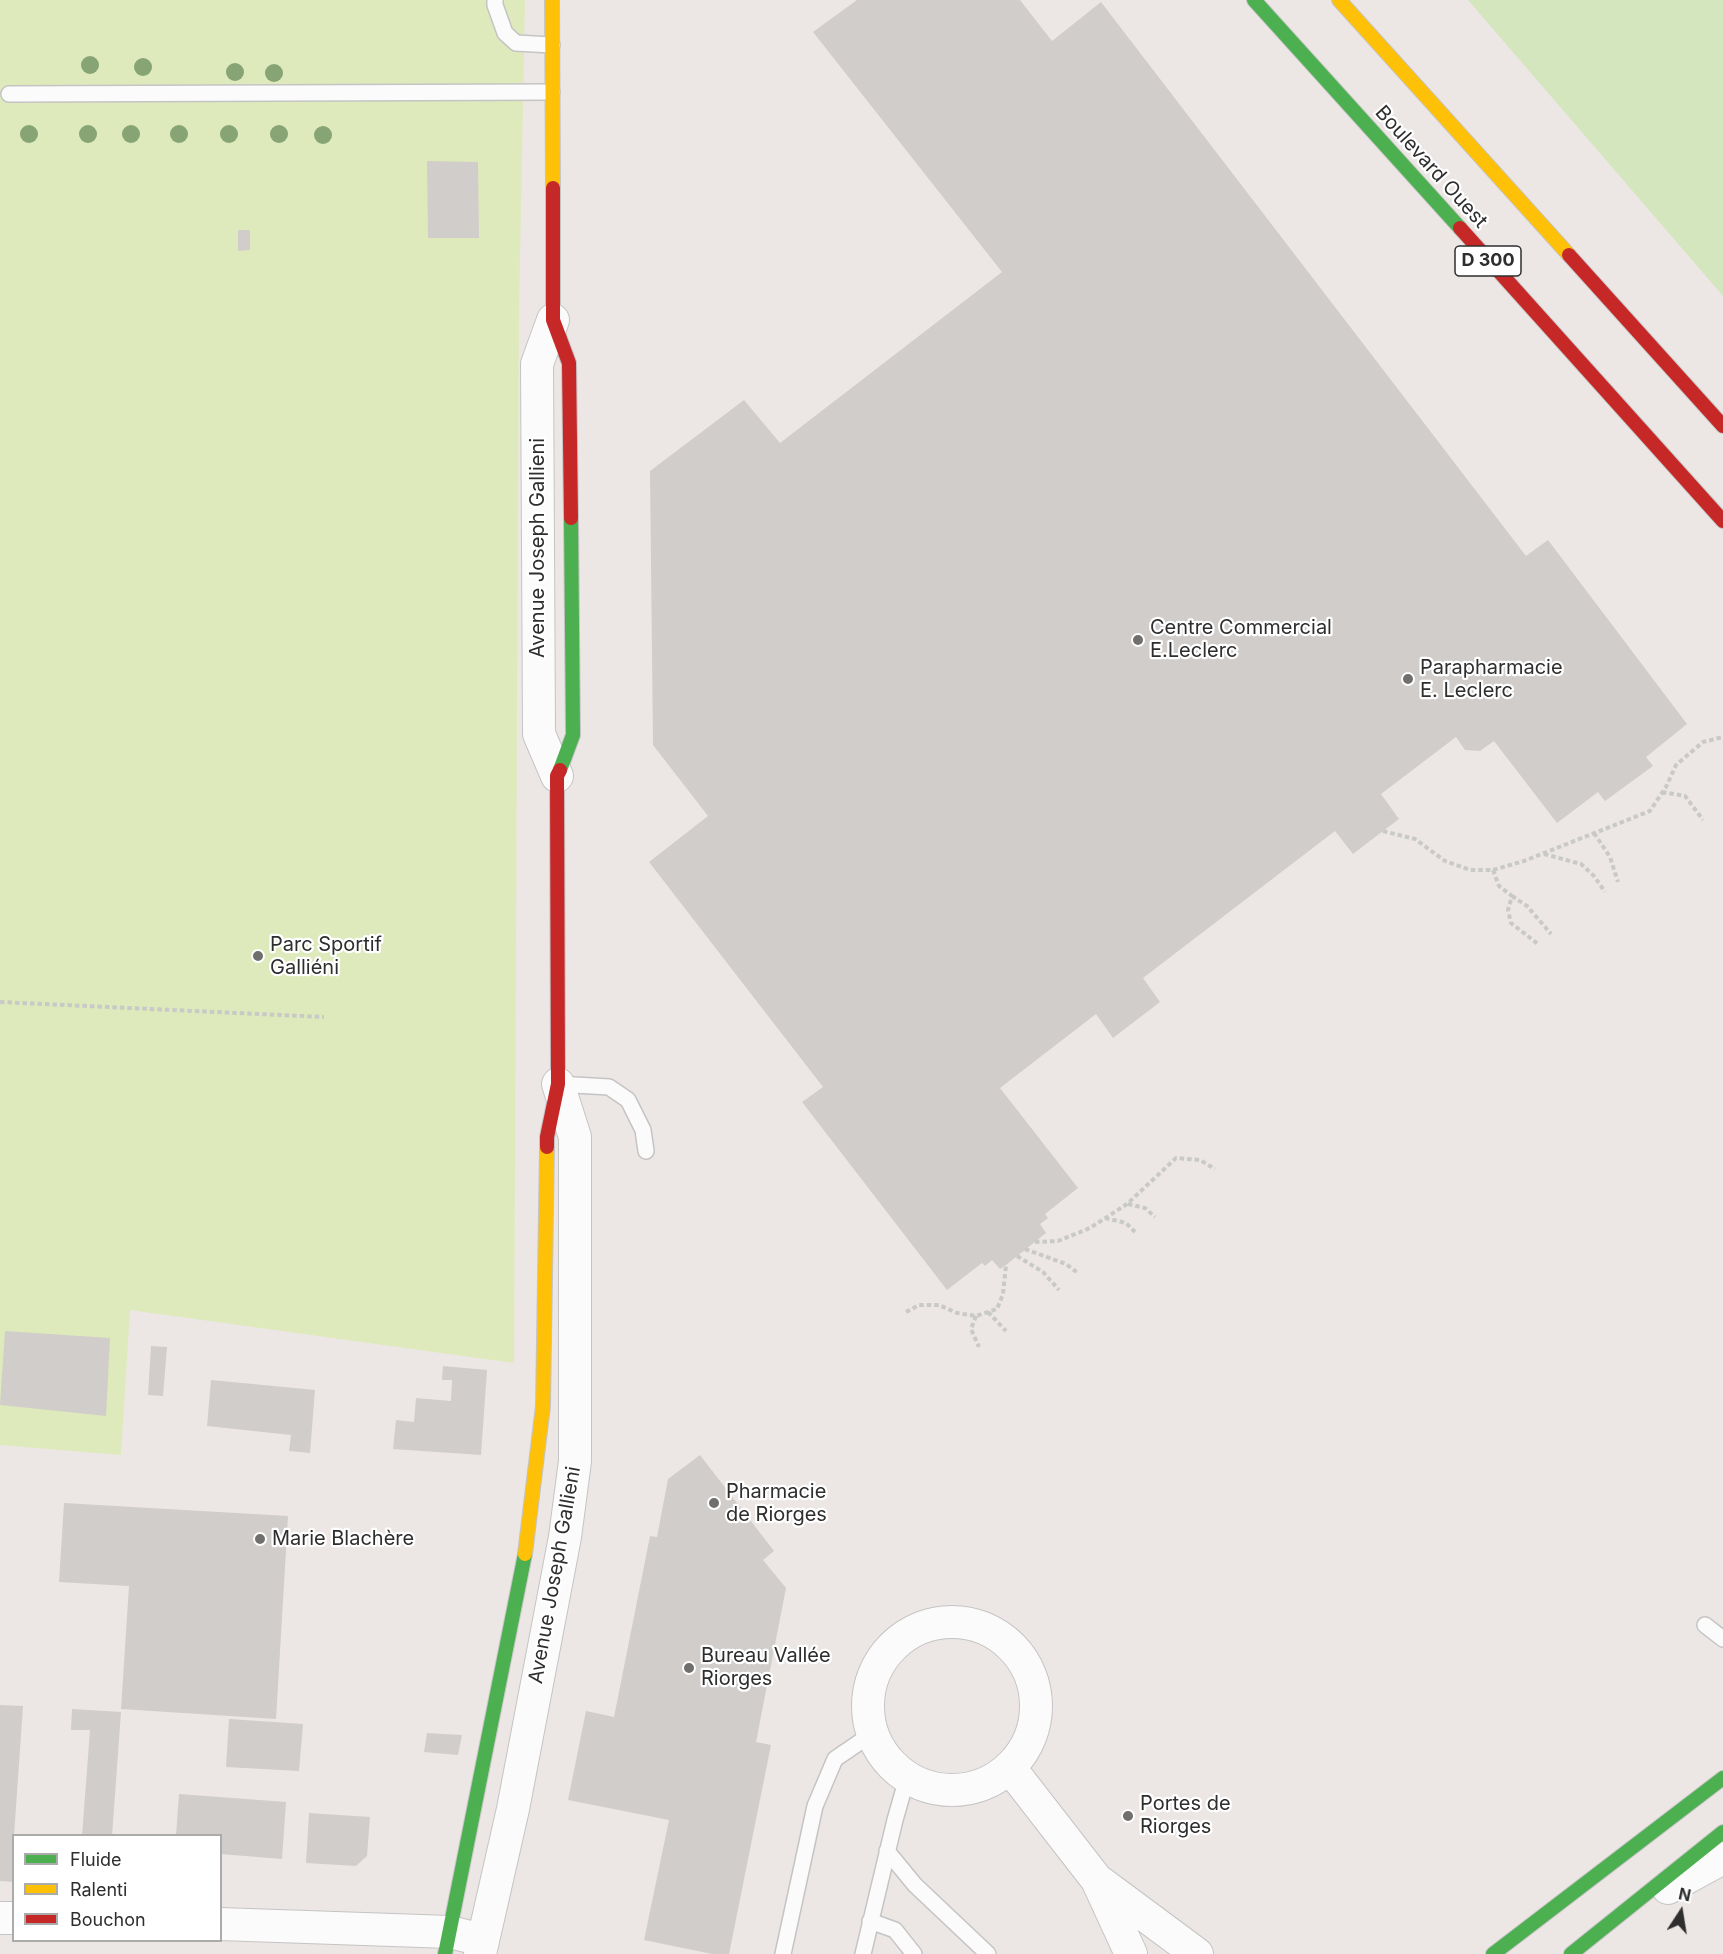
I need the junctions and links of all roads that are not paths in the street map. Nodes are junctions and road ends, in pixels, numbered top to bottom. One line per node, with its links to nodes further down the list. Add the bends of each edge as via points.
1 (495, 0): 5 (lane, via 505,33 516,43)
2 (552, 0): 5 (street, Avenue Joseph Gallieni)
3 (1254, 0): 10 (street, Boulevard Ouest / D 300)
4 (1339, 0): 9 (street)
5 (552, 45): 6 (street, Avenue Joseph Gallieni)
6 (552, 92): 7 (lane); 8 (street, Avenue Joseph Gallieni)
7 (9, 94)
8 (553, 320): 11 (street, Avenue Joseph Gallieni, via 537,364 538,544 540,734)
9 (1723, 426)
10 (1723, 521)
11 (557, 776): 12 (street, Avenue Joseph Gallieni)
12 (558, 1084): 13 (lane, via 609,1087 628,1100 643,1130); 27 (street, Avenue Joseph Gallieni, via 547,1137 543,1406 536,1475 527,1543); 28 (street, Avenue Joseph Gallieni, via 575,1137 575,1461 565,1537 513,1809)
13 (646, 1151)
14 (1705, 1625): 15 (lane)
15 (1723, 1639)
16 (873, 1733): 17 (street, via 868,1696 874,1673 886,1652 904,1636 926,1626 949,1621 979,1626 1006,1640 1026,1663 1036,1690 1037,1718 1028,1745); 18 (street, via 889,1762); 29 (lane, via 836,1759 815,1806)
17 (1010, 1768): 18 (street, via 988,1783 961,1791 933,1789); 23 (street)
18 (908, 1778): 21 (lane)
19 (1723, 1778): 35 (street)
20 (1723, 1832): 24 (street)
21 (887, 1851): 25 (lane); 32 (lane, via 915,1885)
22 (1723, 1858): 24 (street)
23 (1097, 1880): 33 (street); 34 (street)
24 (1627, 1910): 36 (street)
25 (870, 1921): 30 (lane); 31 (lane, via 895,1930)
26 (222, 1924): 27 (street)
27 (447, 1943): 28 (street)
28 (481, 1947)
29 (783, 1954)
30 (863, 1954)
31 (914, 1954)
32 (988, 1954)
33 (1131, 1954)
34 (1197, 1954)
35 (1493, 1954)
36 (1571, 1954)

